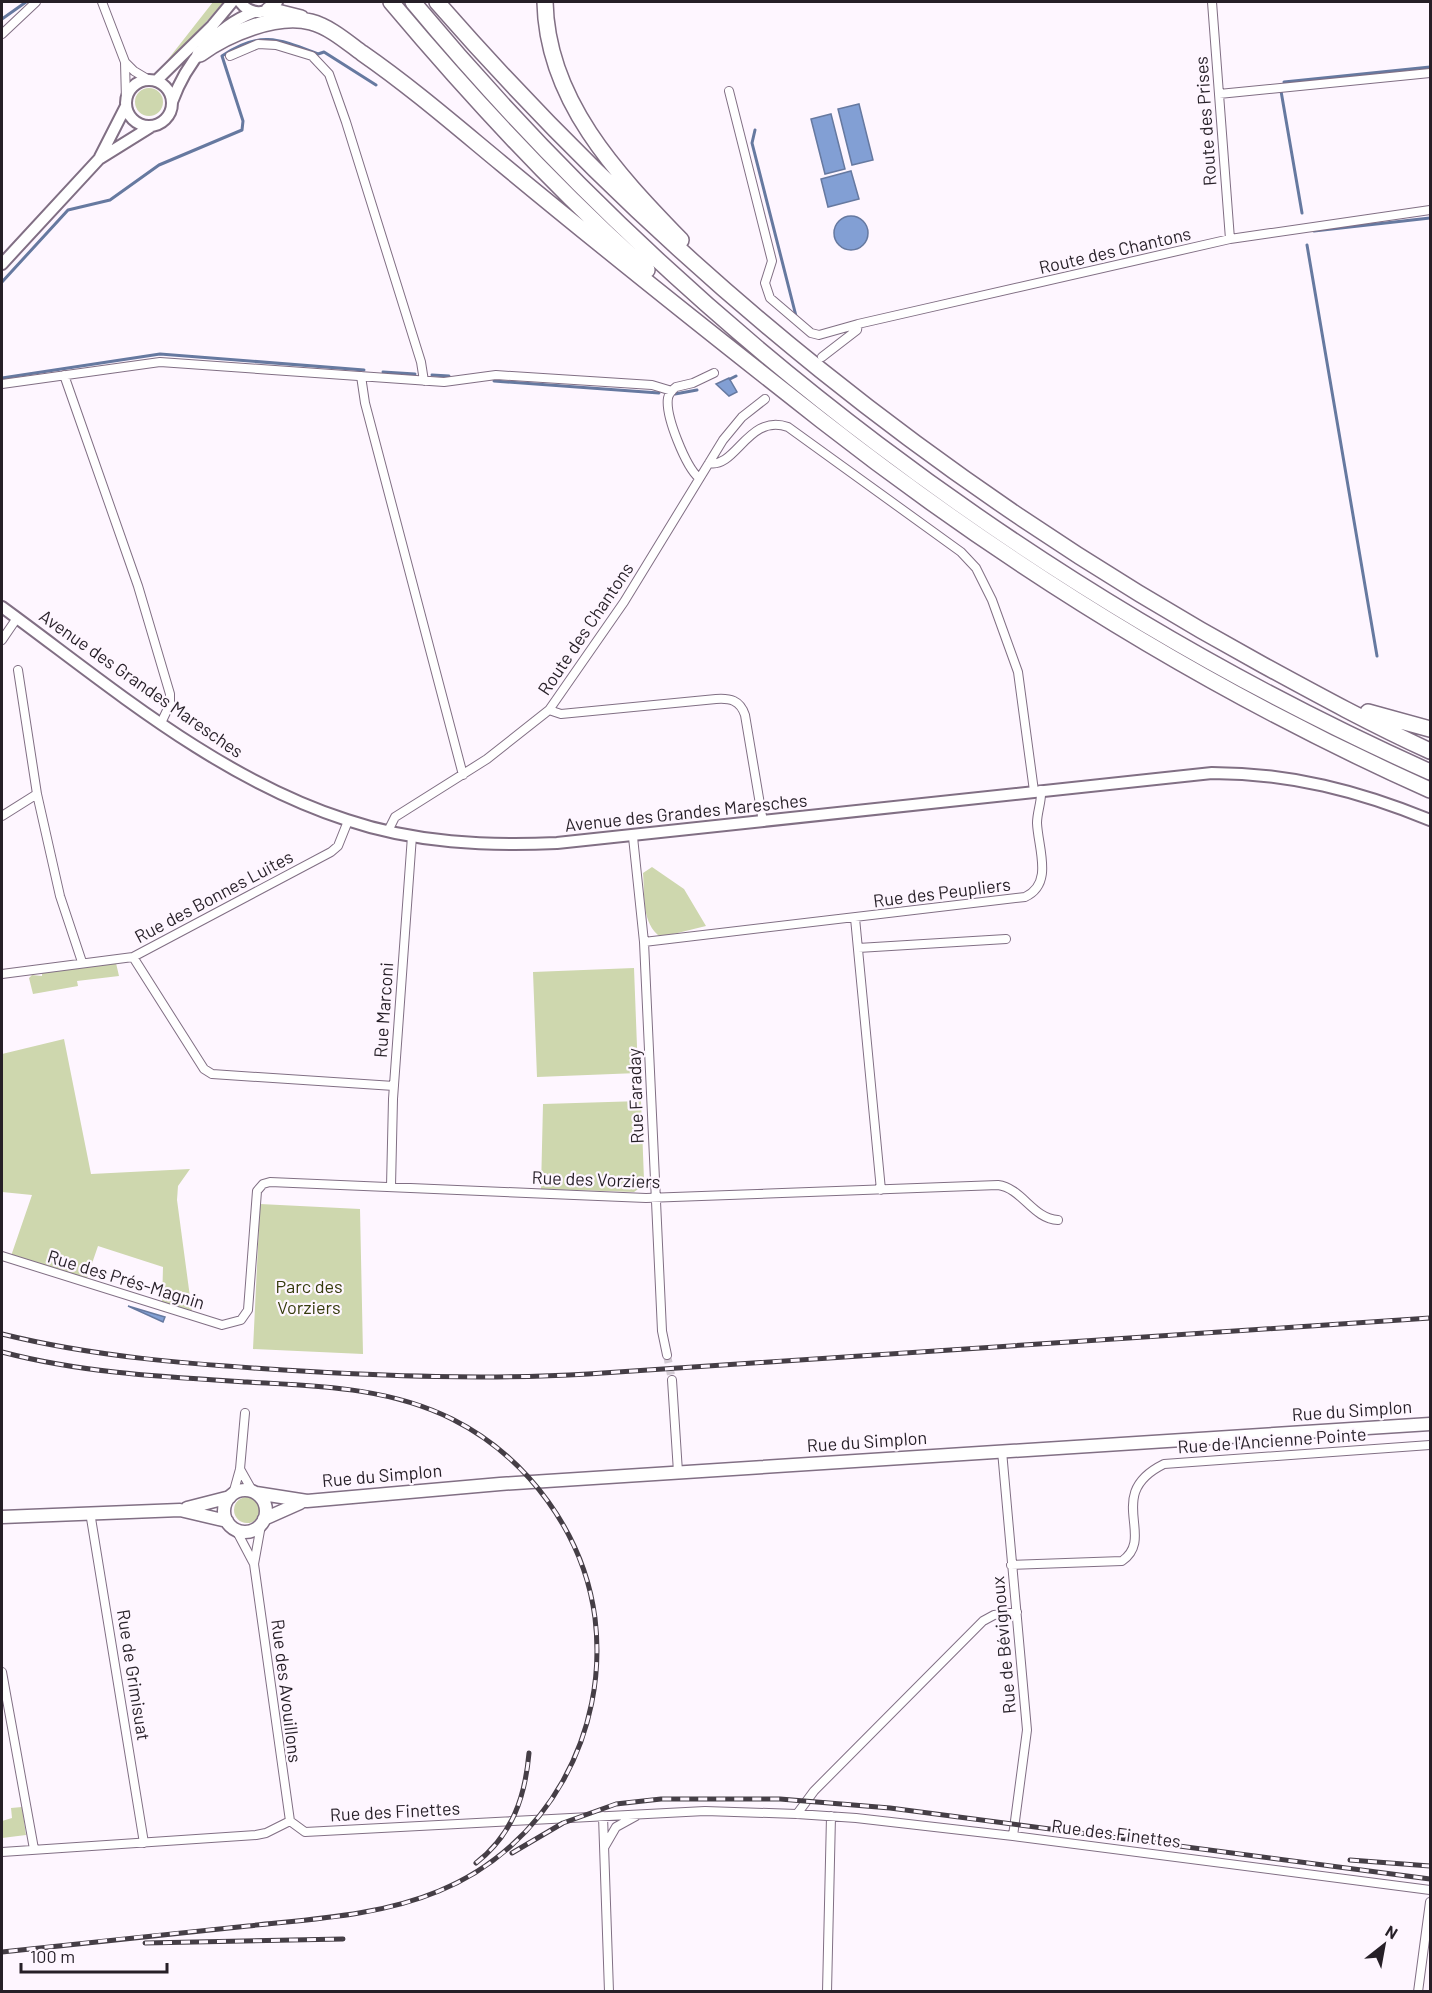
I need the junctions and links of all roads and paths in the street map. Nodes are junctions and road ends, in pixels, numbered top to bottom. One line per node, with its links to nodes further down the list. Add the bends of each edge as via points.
1 (36, 2): 12 (street)
2 (102, 2): 15 (street)
3 (232, 2): 17 (main road, via 212,26)
4 (240, 2): 10 (main road)
5 (391, 2): 37 (highway, via 477,100 624,249)
6 (413, 2): 49 (highway, via 506,106 618,220 735,327 868,435 983,519 1147,624 1273,694)
7 (437, 2): 28 (highway, via 614,191)
8 (545, 2): 28 (highway, via 558,72 592,139 670,229)
9 (1212, 2): 19 (street, Route des Prises)
10 (267, 8): 11 (highway); 13 (main road, via 227,25)
11 (310, 21): 13 (highway, via 255,25 227,36); 37 (highway, via 394,75)
12 (2, 34)
13 (200, 54): 20 (main road)
14 (230, 56): 33 (street, via 252,45 276,45 312,56 329,74)
15 (125, 62): 17 (street, via 139,75); 21 (street)
16 (1431, 73): 19 (street)
17 (152, 80): 20 (main road, via 167,89); 21 (main road, via 133,86)
18 (729, 91): 27 (street, Route des Chantons, via 772,261 765,283 770,298 811,333 819,335)
19 (1219, 94): 25 (street, Route des Prises)
20 (172, 102): 22 (main road, via 166,119)
21 (126, 103): 22 (main road, via 134,121); 23 (main road)
22 (152, 126): 23 (main road)
23 (99, 159): 26 (main road)
24 (1431, 210): 25 (street, Route des Chantons)
25 (1230, 239): 27 (street, Route des Chantons)
26 (2, 264)
27 (858, 324): 29 (street, via 857,330)
28 (782, 339): 44 (highway, via 902,434 1041,532 1177,617)
29 (822, 357)
30 (714, 373): 35 (street)
31 (64, 375): 32 (street, via 160,362); 34 (street); 46 (street, via 138,586 171,698)
32 (361, 376): 33 (street); 50 (street)
33 (424, 381): 35 (street, via 519,376 652,385)
34 (2, 384)
35 (672, 391): 39 (street, via 668,401 672,422 686,462)
36 (765, 399): 38 (street, Route des Chantons, via 731,429)
37 (822, 421): 52 (highway, via 967,528 1140,639 1266,710)
38 (709, 463): 39 (street, Route des Chantons); 51 (street, via 721,462 762,427 788,427 966,557 988,590 1018,672)
39 (699, 478): 45 (street, Route des Chantons, via 624,602)
40 (2, 607): 41 (main road, Avenue des Grandes Maresches)
41 (17, 618): 42 (street); 46 (main road, Avenue des Grandes Maresches)
42 (2, 640)
43 (18, 670): 53 (street)
44 (1285, 677): 47 (highway, via 1363,711); 48 (highway)
45 (549, 710): 50 (street, Route des Chantons); 57 (street, via 561,714 735,700 746,715)
46 (161, 723): 56 (main road, Avenue des Grandes Maresches, via 251,780)
47 (1431, 729)
48 (1431, 751)
49 (1431, 772)
50 (463, 775): 58 (street, Route des Chantons, via 395,817)
51 (1038, 790): 55 (main road, Avenue des Grandes Maresches, via 1188,774 1271,775 1340,788); 57 (main road, Avenue des Grandes Maresches); 61 (street, Rue des Peupliers, via 1042,875 1040,885 1031,895 989,904)
52 (1431, 790)
53 (37, 794): 54 (street); 66 (street, via 60,896)
54 (2, 816)
55 (1431, 820)
56 (348, 821): 58 (main road, Avenue des Grandes Maresches); 65 (street, Rue des Bonnes Luites, via 338,846 331,852)
57 (763, 822): 60 (main road, Avenue des Grandes Maresches)
58 (388, 831): 59 (main road, Avenue des Grandes Maresches)
59 (412, 836): 60 (main road, Avenue des Grandes Maresches, via 512,845); 68 (street, Rue Marconi)
60 (633, 837): 63 (street, Rue Faraday)
61 (855, 918): 63 (street, Rue des Peupliers); 64 (street, Rue des Peupliers)
62 (1006, 939): 64 (street)
63 (644, 942): 71 (street, Rue Faraday)
64 (858, 948): 70 (street, Rue des Peupliers)
65 (133, 957): 66 (street, Rue des Bonnes Luites); 68 (street, via 204,1069 212,1074)
66 (82, 962): 67 (street, Rue des Bonnes Luites)
67 (2, 974)
68 (394, 1086): 69 (street, Rue Marconi)
69 (391, 1186): 71 (street, Rue des Vorziers); 74 (street, Rue des Vorziers, via 263,1184 256,1199 248,1310)
70 (880, 1190): 71 (street, Rue des Vorziers); 72 (street, Rue des Vorziers, via 1003,1185 1046,1217)
71 (656, 1198): 75 (street, Rue Faraday, via 662,1332)
72 (1058, 1220)
73 (2, 1256): 74 (street, Rue des Prés-Magnin, via 222,1325)
74 (241, 1320)
75 (667, 1355)
76 (672, 1380): 82 (street)
77 (245, 1413): 81 (street)
78 (1431, 1424): 80 (main road, Rue du Simplon)
79 (1431, 1445): 92 (street, Rue de l'Ancienne Pointe, via 1164,1464 1148,1472 1137,1484 1132,1501 1135,1546 1122,1561)
80 (1002, 1451): 82 (main road, Rue du Simplon); 92 (street, Rue de Bévignoux)
81 (240, 1469): 83 (street); 84 (street)
82 (678, 1472): 85 (main road, Rue du Simplon)
83 (255, 1493): 84 (main road, via 243,1490); 85 (main road, Rue du Simplon); 89 (main road, via 266,1506)
84 (232, 1496): 86 (main road); 90 (main road, via 225,1508)
85 (307, 1501): 89 (main road, Rue du Simplon)
86 (180, 1510): 87 (main road); 90 (main road)
87 (90, 1512): 88 (main road); 101 (street, Rue de Grimisuat)
88 (2, 1517)
89 (263, 1522): 90 (main road, via 249,1531); 91 (street, Rue des Avouillons)
90 (231, 1525): 91 (street, Rue des Avouillons)
91 (254, 1564): 99 (street, Rue des Avouillons)
92 (1011, 1565): 93 (street, Rue de Bévignoux)
93 (1017, 1612): 96 (street, via 983,1621 814,1791); 100 (street, Rue de Bévignoux, via 1027,1730)
94 (2, 1672): 102 (street)
95 (640, 1814): 96 (street, Rue des Finettes); 97 (street, Rue des Finettes); 104 (street, via 616,1827)
96 (797, 1814): 98 (street, Rue des Finettes)
97 (603, 1816): 99 (street, Rue des Finettes, via 305,1832); 104 (street)
98 (831, 1816): 100 (street, Rue des Finettes); 108 (street)
99 (290, 1821): 101 (street, via 256,1835)
100 (1013, 1836): 105 (street, Rue des Finettes)
101 (144, 1843): 102 (street)
102 (34, 1849): 103 (street)
103 (2, 1852)
104 (604, 1853): 107 (street)
105 (1431, 1890)
106 (1431, 1902): 109 (street)
107 (609, 1992)
108 (827, 1992)
109 (1418, 1992)

